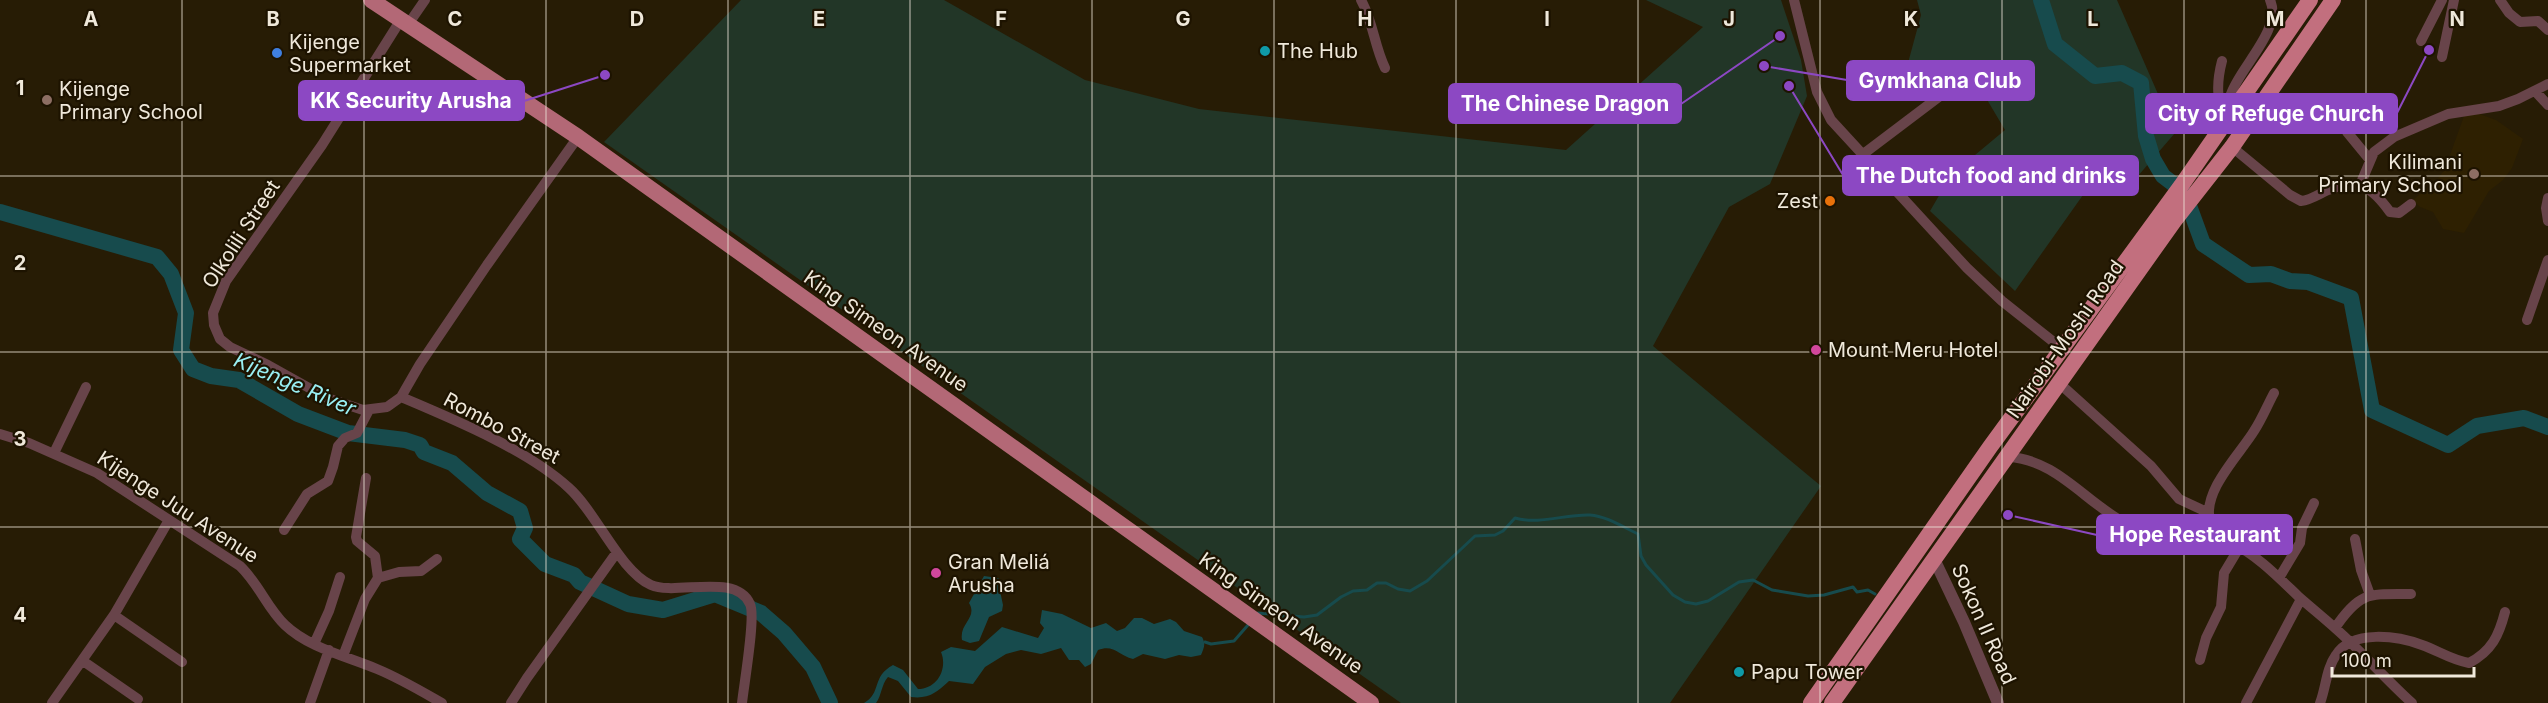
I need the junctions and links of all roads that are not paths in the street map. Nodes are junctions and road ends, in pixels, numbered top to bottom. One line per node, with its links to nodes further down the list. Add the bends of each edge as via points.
1 (371, 0): 11 (main road, King Simeon Avenue)
2 (425, 0): 11 (street, Olkolili Street)
3 (1361, 0): 16 (street)
4 (1794, 0): 25 (street, via 1817,92 1831,120)
5 (2270, 0): 21 (street, via 2268,30 2231,93)
6 (2310, 0): 21 (highway, Nairobi-Moshi Road)
7 (2333, 0): 24 (highway, Nairobi-Moshi Road)
8 (2442, 0): 13 (street)
9 (2454, 0): 14 (street)
10 (2500, 0): 12 (street, via 2520,22 2538,21)
11 (403, 23): 23 (main road, King Simeon Avenue); 41 (street, Olkolili Street, via 226,281 213,314 220,339 230,348 327,398)
12 (2548, 30)
13 (2421, 41)
14 (2442, 57)
15 (2222, 61): 21 (street, via 2217,81 2219,105)
16 (1384, 68)
17 (2548, 84): 18 (street)
18 (2535, 91): 20 (street); 26 (street, via 2499,106 2448,114 2413,128 2381,145)
19 (1944, 93): 25 (street)
20 (2548, 105)
21 (2227, 120): 28 (highway, Nairobi-Moshi Road)
22 (2347, 132): 26 (street)
23 (578, 137): 40 (street, via 487,265); 78 (main road, King Simeon Avenue)
24 (2232, 147): 27 (street, via 2301,201 2344,185); 28 (highway, Nairobi-Moshi Road)
25 (1862, 155): 35 (street, via 1985,286)
26 (2370, 160): 27 (street)
27 (2360, 185): 30 (street, via 2376,193 2390,212 2399,213)
28 (2187, 191): 31 (highway, Nairobi-Moshi Road)
29 (2548, 198): 32 (street)
30 (2411, 204)
31 (2168, 216): 35 (highway, Nairobi-Moshi Road); 36 (highway, Nairobi-Moshi Road)
32 (2548, 221)
33 (2548, 260): 34 (street)
34 (2527, 320)
35 (2062, 348): 36 (street); 79 (highway, Nairobi-Moshi Road)
36 (2075, 360): 37 (highway, Nairobi-Moshi Road)
37 (2059, 383): 44 (highway, Nairobi-Moshi Road); 47 (street, via 2151,466 2179,499)
38 (86, 387): 43 (street)
39 (2274, 393): 47 (street, via 2254,432 2222,477)
40 (401, 398): 41 (street); 53 (street, Rombo Street, via 474,430 558,478 585,507)
41 (368, 413): 49 (street, via 357,433 338,446 328,481 307,494)
42 (0, 434): 43 (street, Kijenge Juu Avenue)
43 (54, 453): 48 (street, Kijenge Juu Avenue, via 97,473)
44 (2008, 457): 50 (street, via 2043,465 2135,528); 55 (highway, Nairobi-Moshi Road)
45 (366, 478): 57 (street, via 356,537 375,556)
46 (2314, 503): 58 (street, via 2302,528 2300,543)
47 (2209, 513): 50 (street)
48 (169, 520): 63 (street); 66 (street, Kijenge Juu Avenue, via 240,566 254,579 285,625)
49 (284, 530)
50 (2218, 538): 52 (street)
51 (2355, 539): 60 (street)
52 (2239, 548): 58 (street); 69 (street, via 2224,573 2221,608)
53 (617, 552): 76 (street); 77 (street, Rombo Street, via 651,585 724,586 750,603 753,620)
54 (437, 559): 57 (street, via 421,571)
55 (1935, 561): 80 (highway, Nairobi-Moshi Road); 81 (street, Sokon II Road)
56 (340, 577): 66 (street)
57 (378, 578): 68 (street, via 365,599)
58 (2279, 578): 61 (street)
59 (2411, 594): 60 (street)
60 (2370, 595): 64 (street, via 2353,604)
61 (2301, 599): 64 (street); 82 (street)
62 (2505, 612): 65 (street, via 2489,651 2469,663 2401,639)
63 (114, 615): 70 (street); 71 (street)
64 (2335, 628): 65 (street)
65 (2350, 642): 83 (street, via 2336,654); 84 (street)
66 (314, 644): 67 (street, Kijenge Juu Avenue)
67 (328, 650): 68 (street, Kijenge Juu Avenue); 74 (street)
68 (343, 656): 75 (street, Kijenge Juu Avenue, via 380,670)
69 (2200, 660)
70 (83, 661): 72 (street); 73 (street)
71 (182, 662)
72 (138, 699)
73 (52, 703)
74 (310, 703)
75 (442, 703)
76 (511, 703)
77 (742, 703)
78 (1371, 703)
79 (1811, 703)
80 (1832, 703)
81 (1998, 703)
82 (2246, 703)
83 (2320, 703)
84 (2412, 703)

